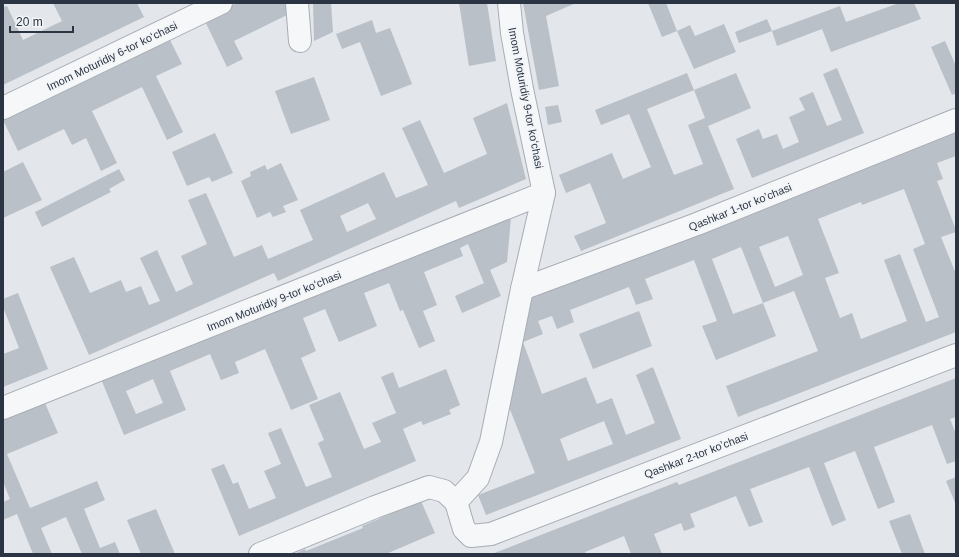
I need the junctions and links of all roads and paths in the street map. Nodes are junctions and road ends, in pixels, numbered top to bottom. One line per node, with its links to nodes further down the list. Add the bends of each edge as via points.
1 (221, 3): 5 (street, Imom Moturidiy 6-tor koʻchasi)
2 (297, 3): 4 (street)
3 (509, 3): 7 (street, Imom Moturidiy 9-tor koʻchasi, via 522,89)
4 (300, 41)
5 (3, 108)
6 (956, 120): 8 (street, Qashkar 1-tor koʼchasi, via 696,224)
7 (544, 193): 8 (street, Imom Moturidiy 9-tor koʻchasi); 10 (street, Imom Moturidiy 9-tor koʻchasi)
8 (522, 289): 11 (street, Imom Moturidiy 9-tor koʻchasi, via 491,442 478,478)
9 (956, 355): 11 (street, Qashkar 2-tor koʼchasi, via 491,534 471,536 464,529)
10 (3, 408)
11 (456, 502): 12 (street, via 444,491 429,487)
12 (260, 554)

